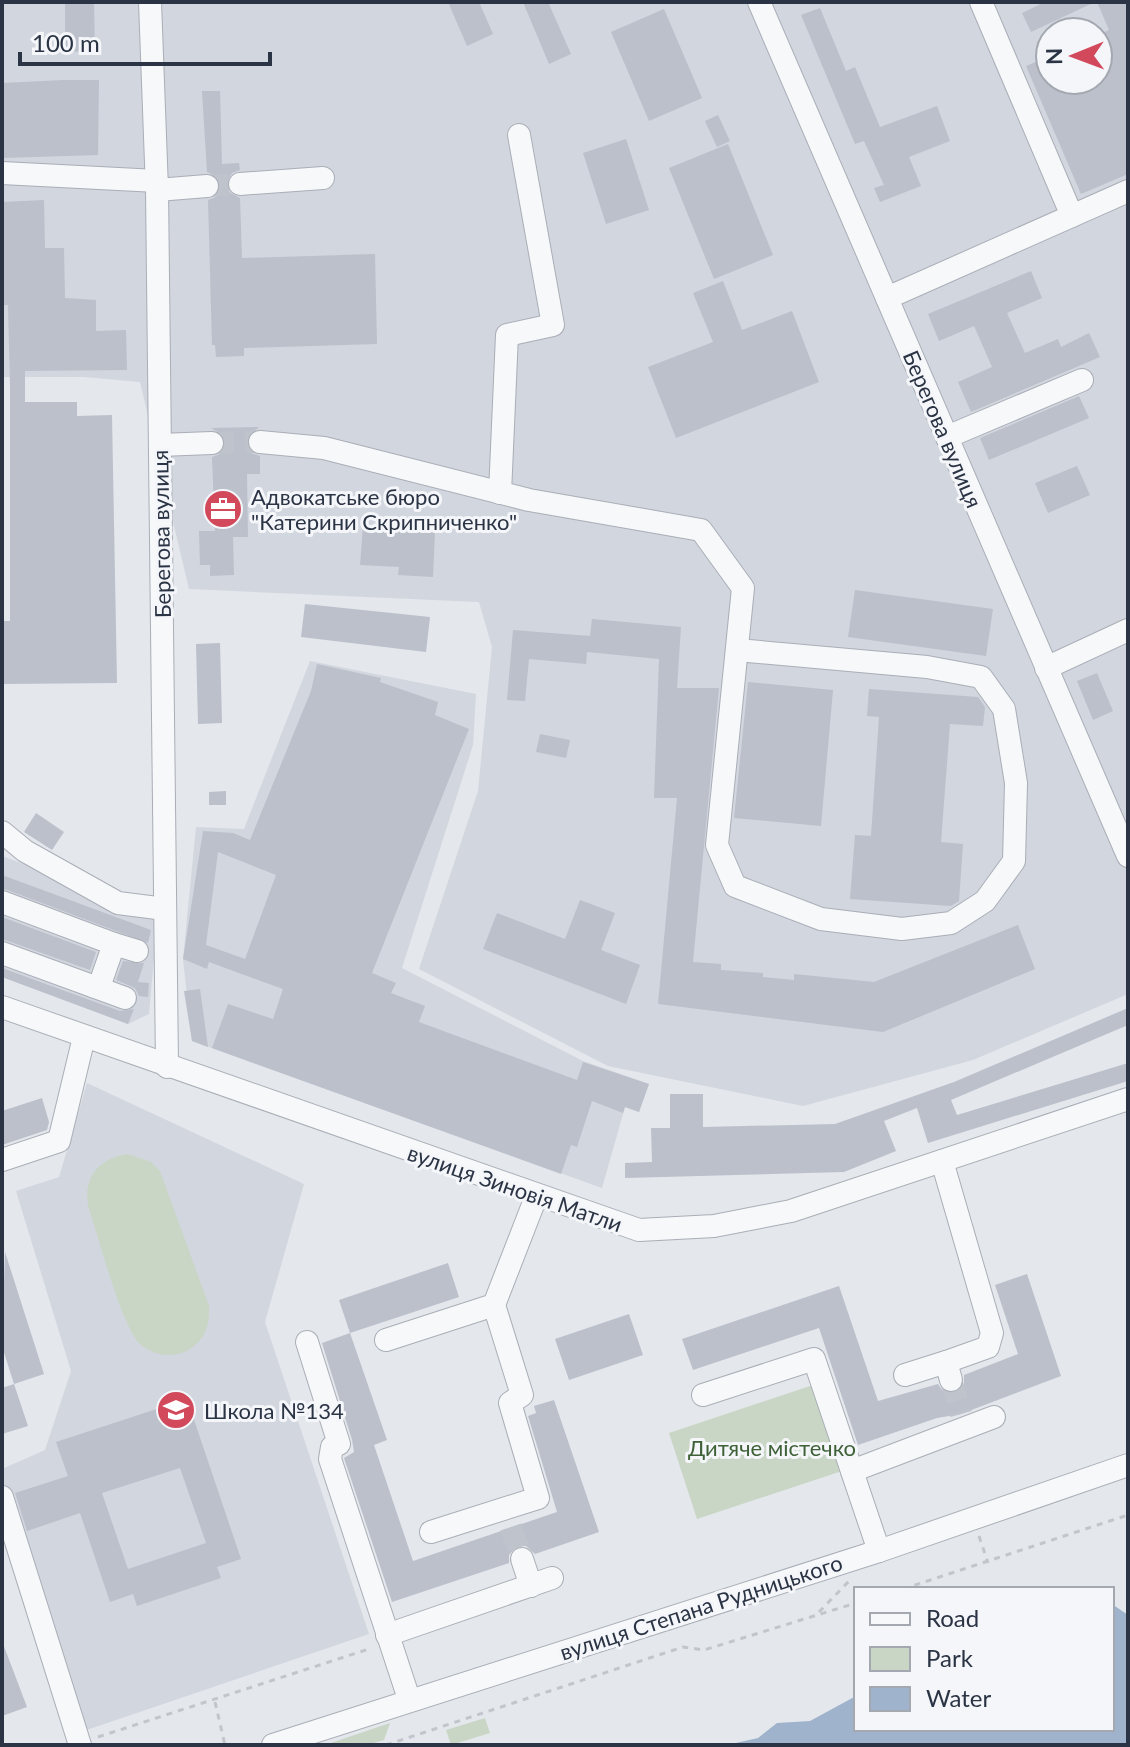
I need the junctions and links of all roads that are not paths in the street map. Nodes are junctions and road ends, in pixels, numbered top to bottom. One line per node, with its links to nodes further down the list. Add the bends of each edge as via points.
1 (150, 2): 8 (street, Берегова вулиця)
2 (759, 2): 12 (street, Берегова вулиця)
3 (981, 2): 11 (street)
4 (519, 135): 18 (street, via 553,325 507,335)
5 (2, 173): 8 (street)
6 (323, 178): 7 (street)
7 (240, 184)
8 (157, 185): 9 (street); 17 (street, Берегова вулиця)
9 (207, 186)
10 (1128, 191): 11 (street)
11 (1072, 216): 12 (street)
12 (887, 298): 14 (street, Берегова вулиця)
13 (1082, 380): 14 (street)
14 (947, 437): 21 (street, Берегова вулиця)
15 (260, 442): 18 (street, via 324,448)
16 (212, 443): 17 (street)
17 (160, 445): 25 (street, Берегова вулиця)
18 (500, 493): 20 (street, via 701,530 743,588)
19 (1128, 630): 21 (street)
20 (737, 650): 20 (street, via 717,845 735,886 821,919 902,929 951,923 985,901 1014,861 1016,783 1004,709 981,677 927,667)
21 (1046, 668): 23 (street, Берегова вулиця)
22 (2, 832): 25 (street, via 25,851 118,903)
23 (1128, 856)
24 (2, 902): 26 (street)
25 (165, 909): 33 (street, Берегова вулиця)
26 (114, 944): 27 (street); 29 (street)
27 (137, 951)
28 (2, 953): 29 (street)
29 (95, 987): 30 (street)
30 (125, 998)
31 (2, 1007): 32 (street, вулиця Зиновія Матли)
32 (84, 1037): 33 (street, вулиця Зиновія Матли); 35 (street, via 59,1141)
33 (167, 1067): 37 (street, вулиця Зиновія Матли)
34 (1128, 1099): 36 (street, вулиця Зиновія Матли)
35 (2, 1160)
36 (942, 1161): 37 (street, вулиця Зиновія Матли, via 791,1211 714,1226 639,1230); 41 (street, via 992,1333 988,1347 949,1371)
37 (536, 1197): 38 (street)
38 (494, 1305): 39 (street); 47 (street, via 522,1395 510,1403 538,1498 508,1518)
39 (386, 1340)
40 (307, 1342): 52 (street, via 339,1444 332,1447 330,1459)
41 (905, 1375)
42 (703, 1395): 45 (street, via 814,1359)
43 (994, 1417): 45 (street, via 963,1421)
44 (1128, 1465): 48 (street, вулиця Степана Рудницького)
45 (852, 1471): 48 (street)
46 (2, 1497): 54 (street)
47 (431, 1532)
48 (879, 1551): 53 (street, вулиця Степана Рудницького)
49 (522, 1559): 51 (street)
50 (552, 1578): 51 (street)
51 (531, 1586): 52 (street)
52 (389, 1638): 53 (street)
53 (409, 1699): 55 (street, вулиця Степана Рудницького)
54 (77, 1744)
55 (273, 1745)

